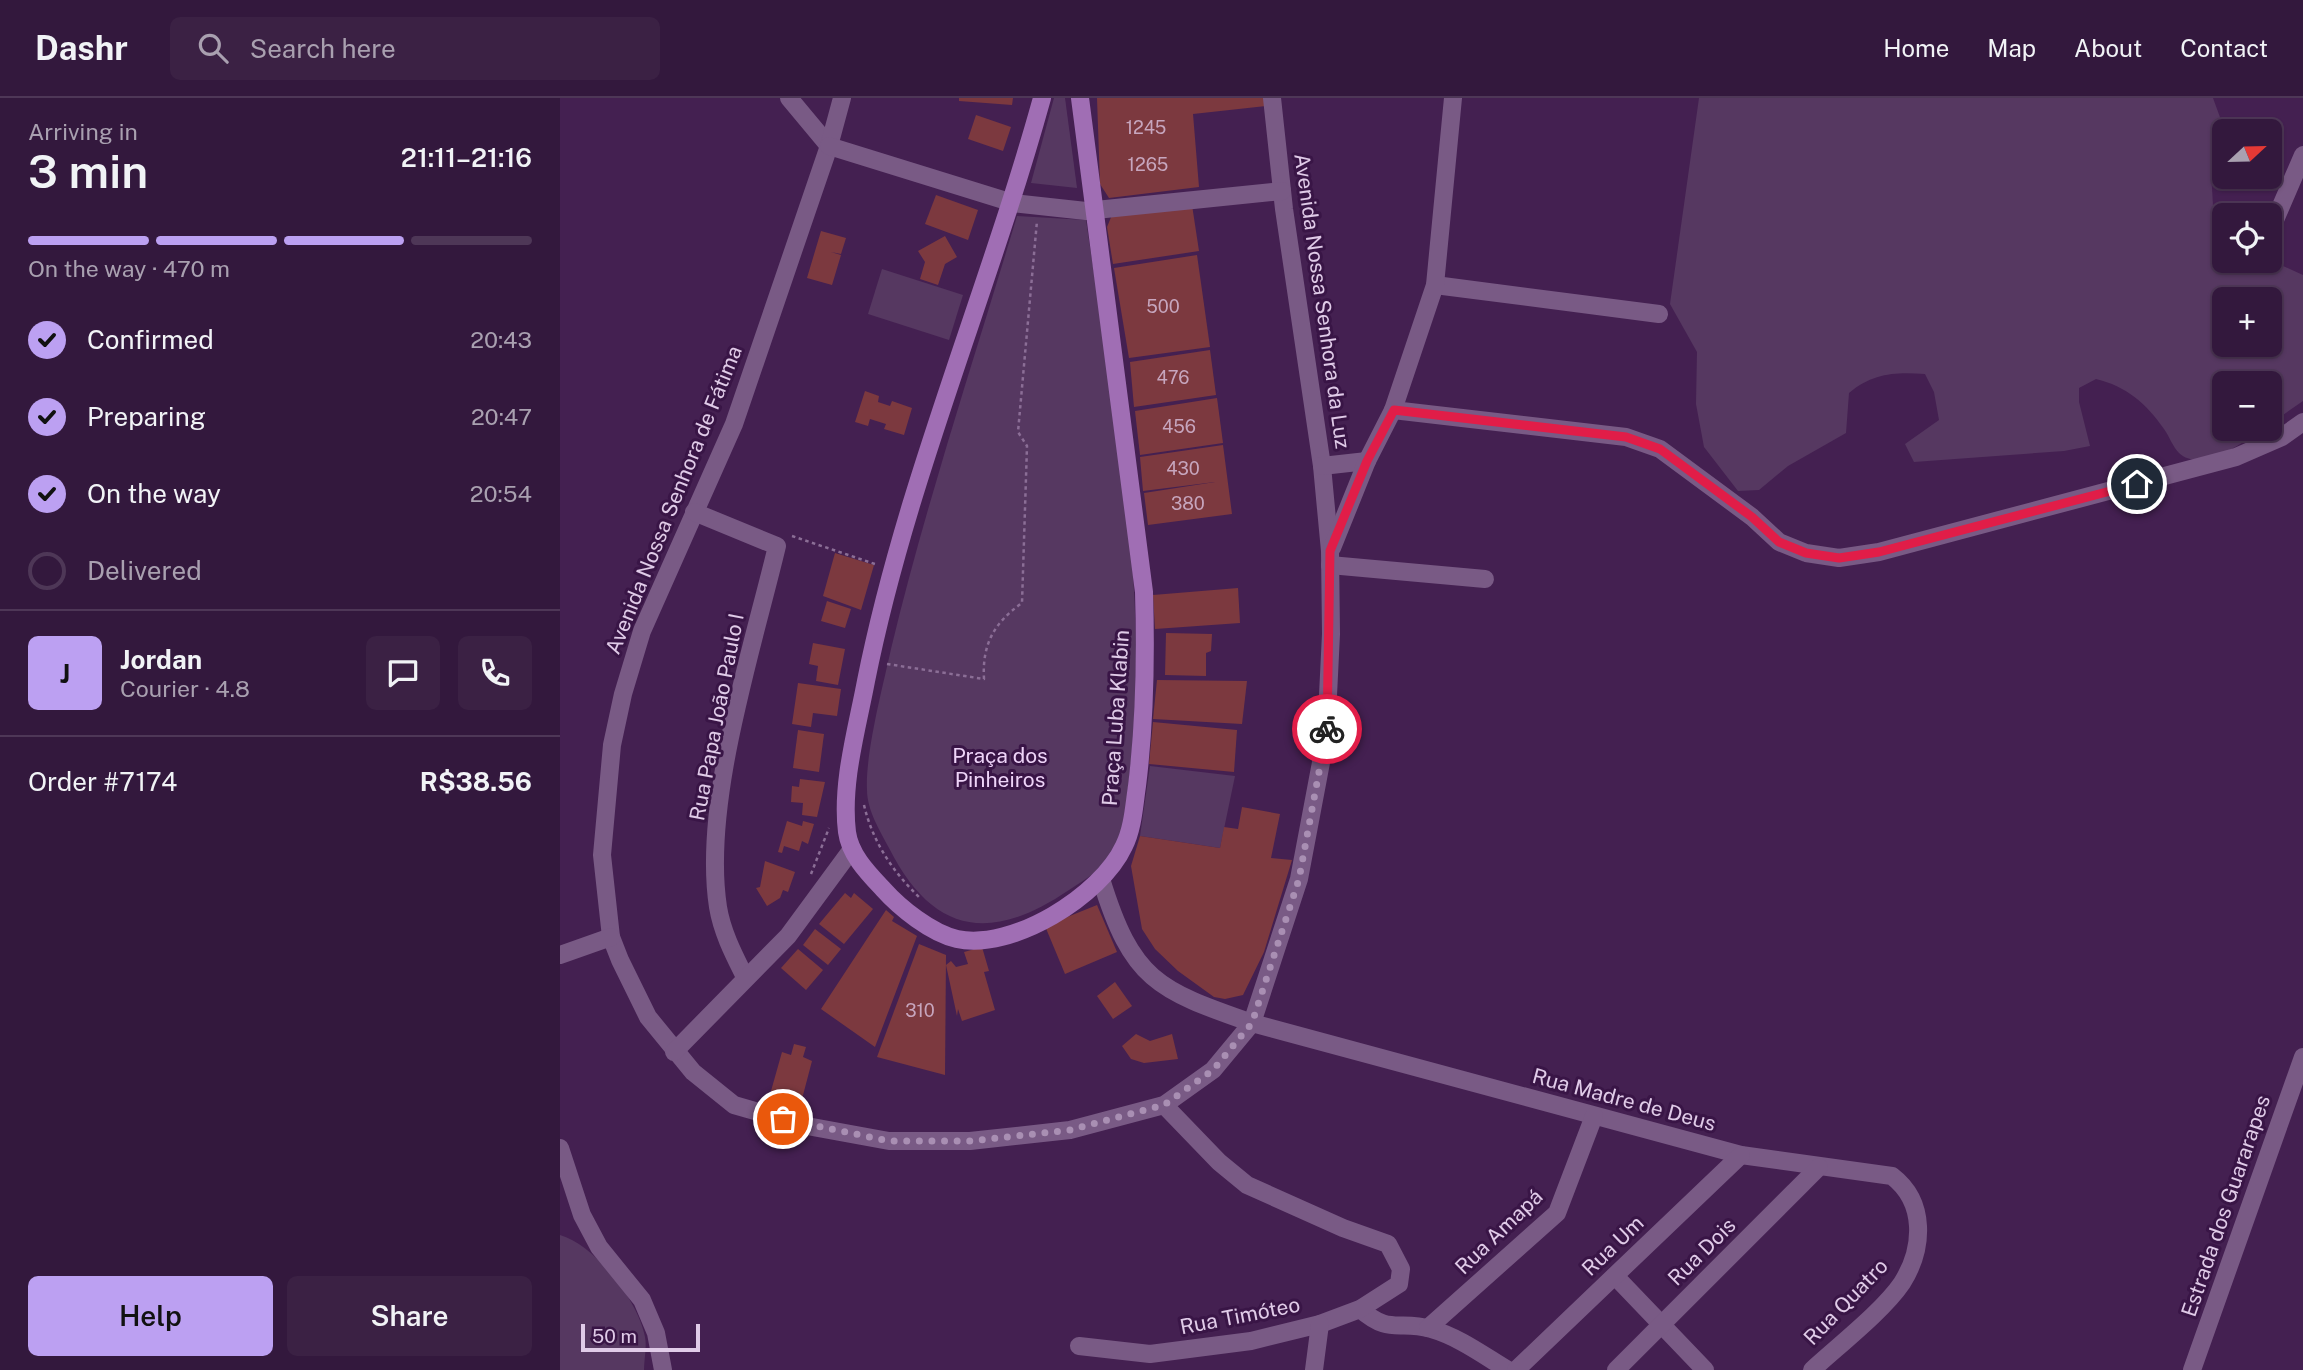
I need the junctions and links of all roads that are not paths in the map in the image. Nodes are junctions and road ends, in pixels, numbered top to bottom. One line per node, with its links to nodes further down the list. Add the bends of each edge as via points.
1 (789, 98): 7 (street)
2 (842, 98): 7 (street, Avenida Nossa Senhora de Fátima)
3 (1042, 98): 10 (main road, Praça Luba Klabin)
4 (1080, 98): 12 (main road, Praça Luba Klabin)
5 (1272, 98): 9 (street, Avenida Nossa Senhora da Luz)
6 (1454, 98): 13 (street)
7 (829, 146): 10 (street); 19 (street, Avenida Nossa Senhora de Fátima, via 734,424)
8 (2303, 155): 11 (street)
9 (1282, 191): 12 (street); 18 (street, Avenida Nossa Senhora da Luz)
10 (1013, 203): 12 (street); 22 (main road, Praça Luba Klabin, via 891,570 848,788 847,833)
11 (2282, 204)
12 (1093, 212): 23 (main road, Praça Luba Klabin, via 1144,592 1146,672 1133,816 1124,847)
13 (1435, 285): 14 (street); 15 (street)
14 (1659, 314)
15 (1394, 410): 16 (street, via 1644,442 1752,517 1779,542 1806,553 1839,558 1879,552 2236,457 2282,437); 17 (street)
16 (2303, 422)
17 (1367, 461): 18 (street); 20 (street)
18 (1322, 466): 20 (street, Avenida Nossa Senhora da Luz)
19 (694, 512): 24 (street, Avenida Nossa Senhora de Fátima, via 642,631 612,745 601,855); 26 (street, Rua Papa João Paulo I, via 777,546 734,726 719,806 714,871 721,920)
20 (1330, 558): 21 (street); 27 (street, Avenida Nossa Senhora da Luz, via 1326,736 1299,879)
21 (1485, 579)
22 (852, 849): 23 (main road, Praça Luba Klabin, via 890,898 955,939 999,938 1026,928 1068,906); 26 (street, via 788,936)
23 (1101, 879): 27 (street, Rua Madre de Deus, via 1121,935 1157,982 1182,998)
24 (611, 937): 25 (street); 28 (street, Avenida Nossa Senhora de Fátima, via 648,1017)
25 (560, 955)
26 (745, 977): 28 (street)
27 (1252, 1023): 31 (street, Avenida Nossa Senhora da Luz, via 1213,1070); 32 (street, Rua Madre de Deus)
28 (674, 1052): 30 (street, Avenida Nossa Senhora de Fátima)
29 (2303, 1057): 50 (street, Estrada dos Guararapes)
30 (693, 1072): 31 (street, Avenida Nossa Senhora da Luz, via 734,1105 807,1126 889,1141 970,1141 1070,1130)
31 (1164, 1105): 38 (street, Rua Timóteo, via 1247,1185 1388,1244 1402,1269 1399,1284)
32 (1594, 1116): 34 (street, Rua Madre de Deus); 41 (street, Rua Amapá, via 1557,1213)
33 (560, 1148): 43 (street, via 598,1247 642,1300 656,1332)
34 (1741, 1155): 35 (street, Rua Madre de Deus); 37 (street, Rua Um)
35 (1819, 1167): 36 (street, Rua Madre de Deus, via 1892,1176 1906,1186 1917,1208); 40 (street, Rua Dois)
36 (1912, 1265): 49 (street, Rua Quatro, via 1900,1286)
37 (1615, 1276): 40 (street); 46 (street, Rua Um)
38 (1360, 1310): 39 (street, Rua Timóteo); 41 (street, via 1376,1323)
39 (1320, 1324): 42 (street, Rua Timóteo, via 1251,1341 1150,1354); 44 (street)
40 (1661, 1325): 47 (street, Rua Dois); 48 (street)
41 (1428, 1328): 45 (street, via 1450,1335)
42 (1079, 1346)
43 (663, 1370)
44 (1314, 1370)
45 (1508, 1370)
46 (1516, 1370)
47 (1616, 1370)
48 (1705, 1370)
49 (1812, 1370)
50 (2192, 1370)

